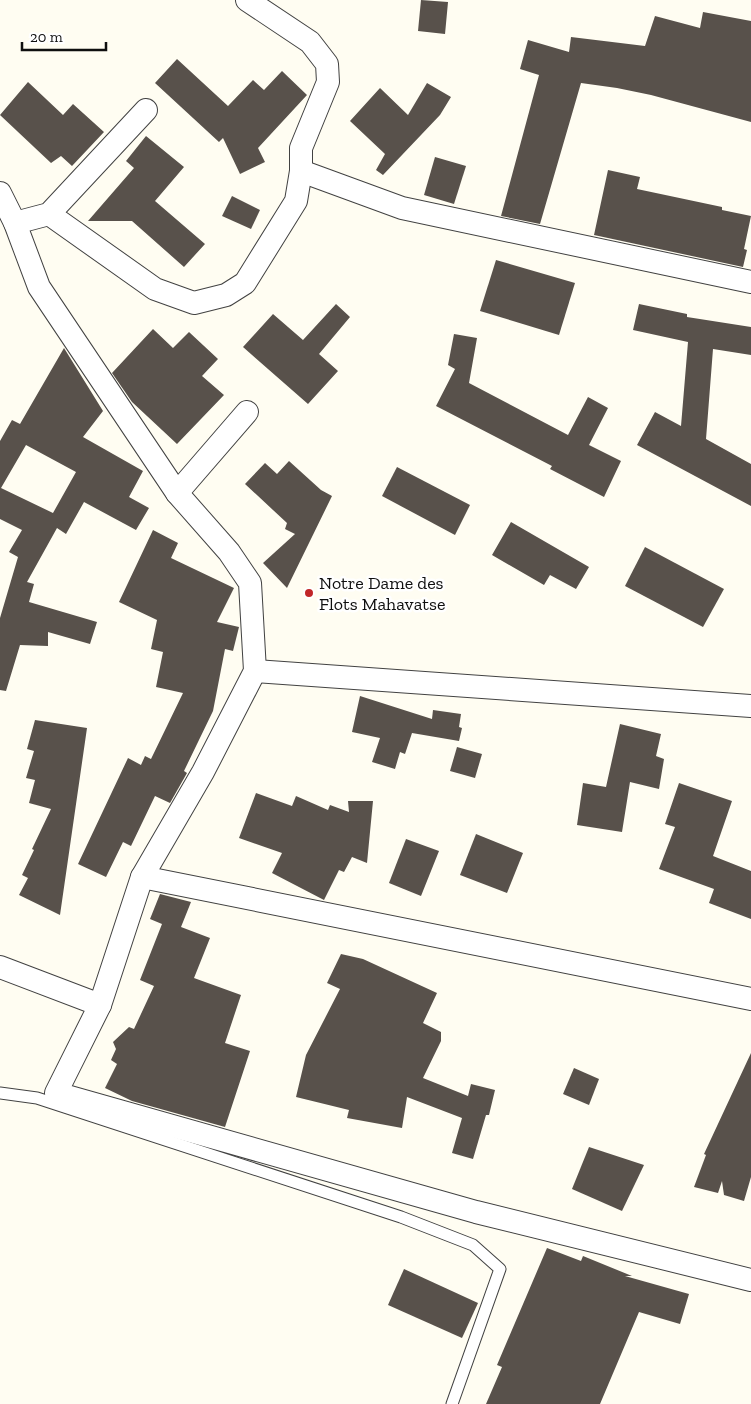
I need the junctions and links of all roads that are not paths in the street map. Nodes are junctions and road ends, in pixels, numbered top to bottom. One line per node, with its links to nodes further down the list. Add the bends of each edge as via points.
1 (247, 0): 3 (street, via 310,42 327,64 328,82 301,148)
2 (146, 110): 5 (street)
3 (302, 171): 5 (street, via 296,201 245,283 226,295 194,303 155,289); 7 (street, via 402,208)
4 (0, 192): 6 (street)
5 (49, 214): 6 (street)
6 (15, 223): 9 (street, via 39,287)
7 (751, 282)
8 (247, 412): 9 (street)
9 (177, 494): 10 (street, via 229,552 250,582)
10 (255, 671): 11 (street); 12 (street, via 203,772)
11 (751, 706)
12 (142, 877): 14 (street); 15 (street)
13 (0, 967): 15 (street)
14 (751, 999)
15 (100, 1005): 17 (street, via 56,1094 476,1212)
16 (0, 1093): 18 (lane, via 37,1098 401,1217 473,1245 500,1268)
17 (751, 1280)
18 (452, 1404)

